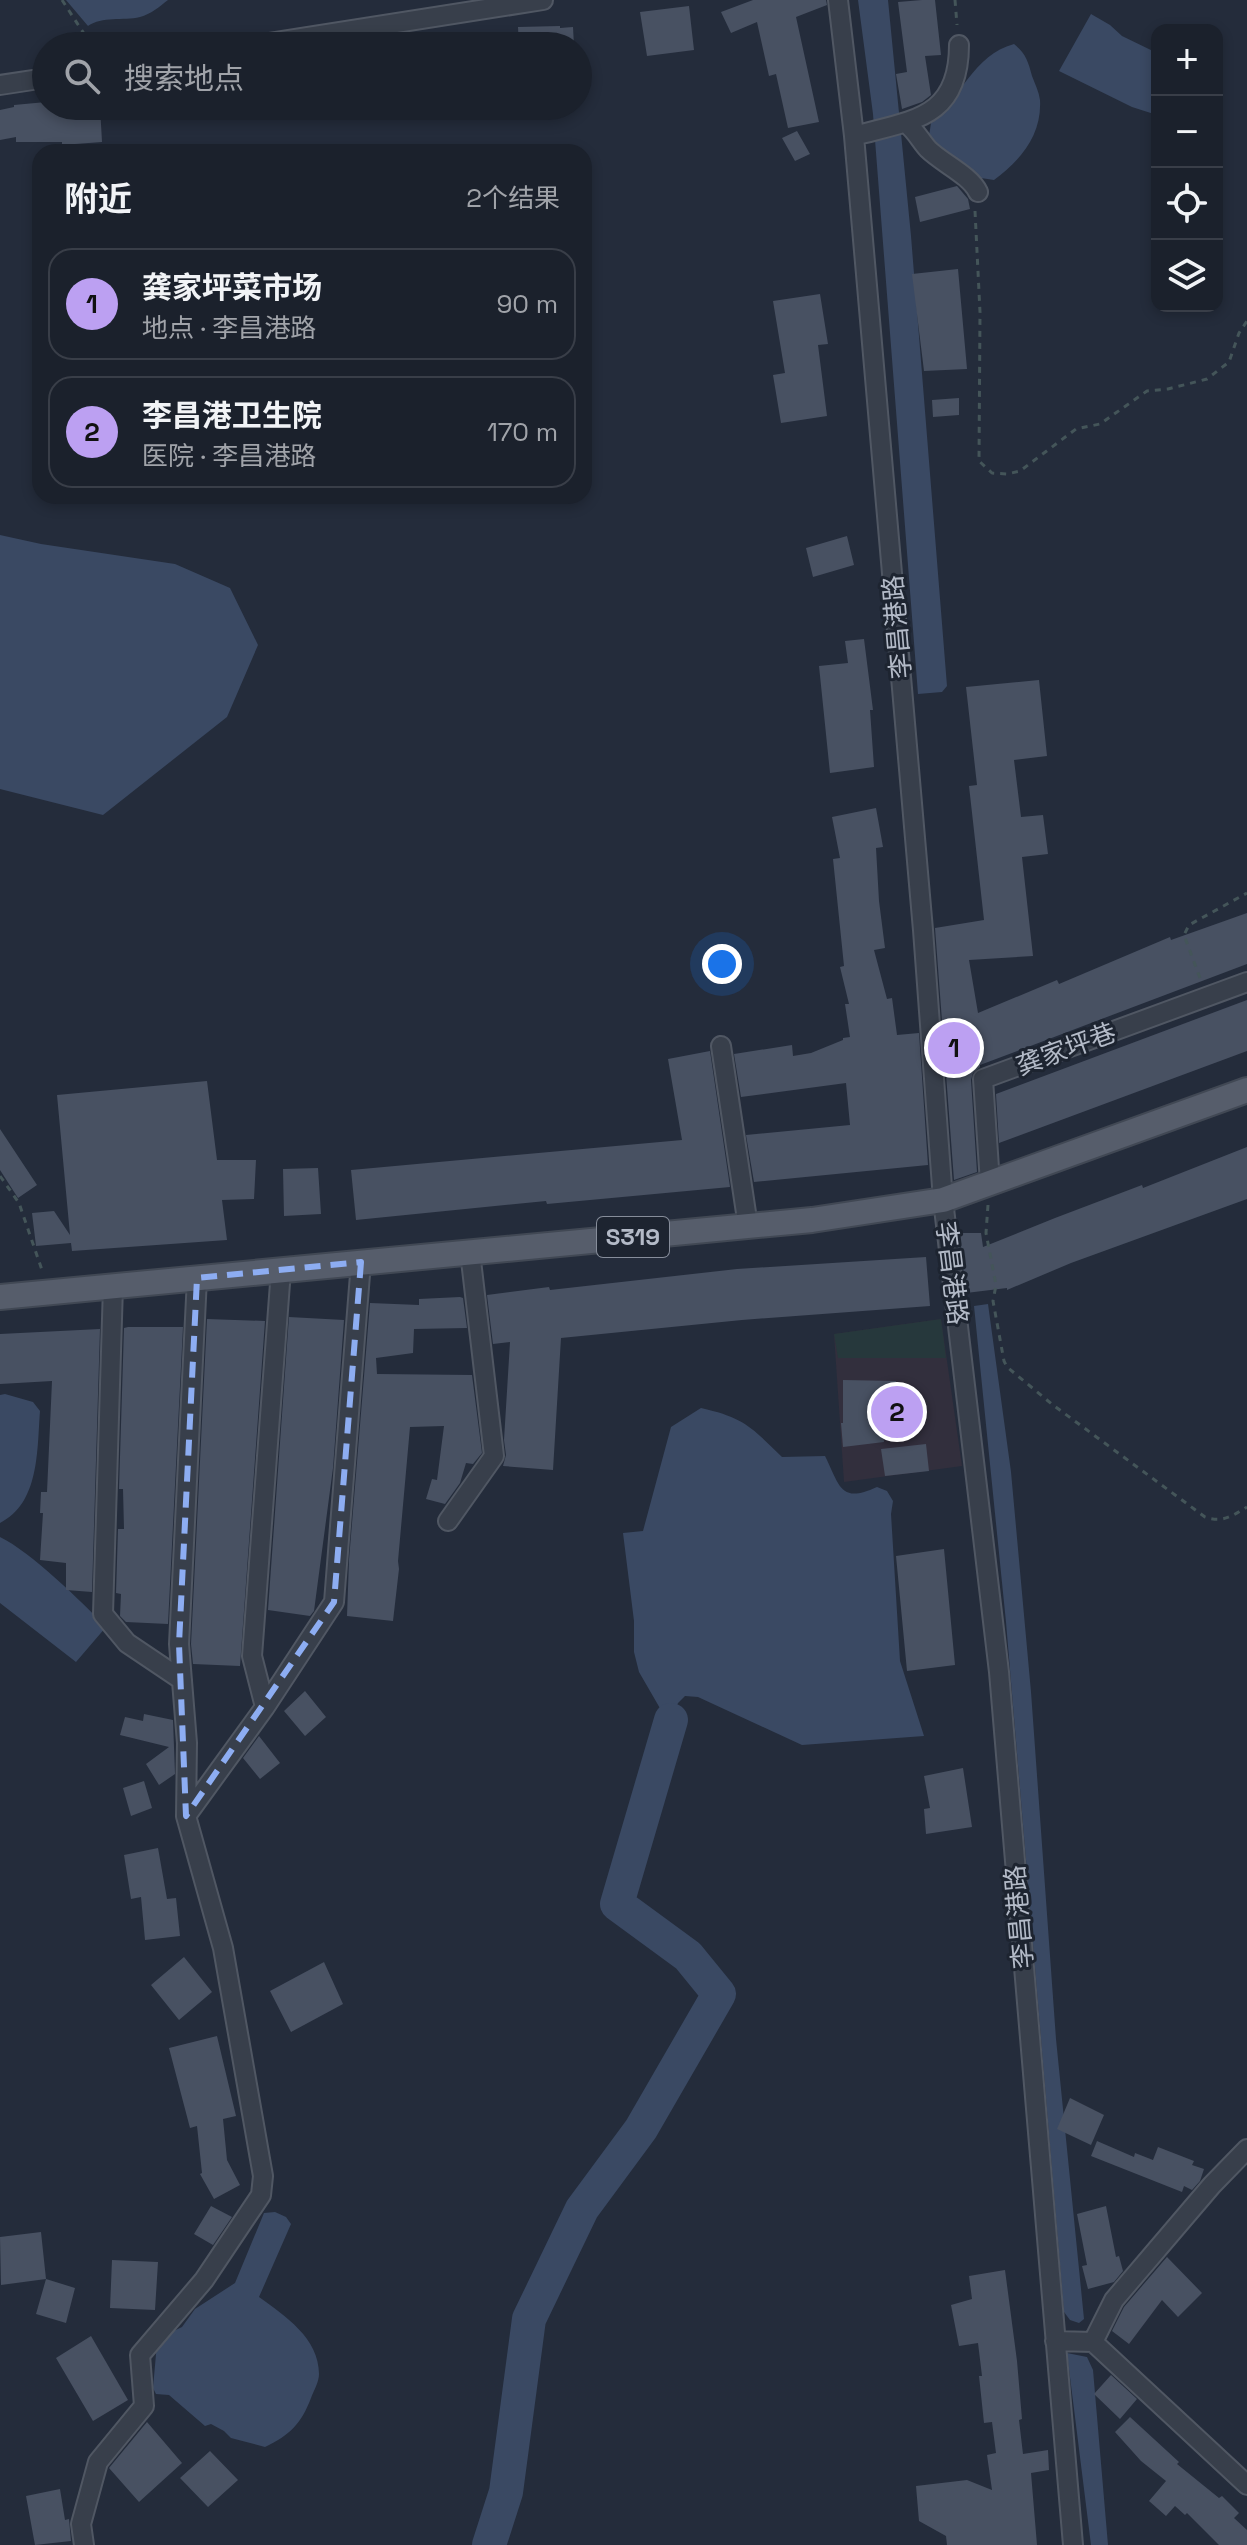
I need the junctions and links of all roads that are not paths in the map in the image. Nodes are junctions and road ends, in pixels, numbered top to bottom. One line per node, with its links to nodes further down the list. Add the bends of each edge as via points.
1 (543, 0): 3 (street)
2 (838, 0): 8 (street, 李昌港路)
3 (339, 32)
4 (959, 45): 7 (street, via 951,92 930,112)
5 (32, 80): 6 (street)
6 (0, 85)
7 (906, 123): 8 (street); 9 (street)
8 (861, 134): 14 (street, 李昌港路)
9 (978, 192)
10 (1247, 982): 13 (street, 龚家坪巷, via 983,1079)
11 (721, 1046): 15 (street)
12 (1247, 1090): 13 (main road, S319)
13 (990, 1183): 14 (main road, S319)
14 (943, 1200): 15 (main road, S319); 27 (street, 李昌港路, via 999,1672)
15 (748, 1226): 16 (main road, S319)
16 (470, 1252): 17 (main road, S319); 22 (street, via 494,1456)
17 (361, 1262): 18 (main road, S319); 24 (street, via 334,1602)
18 (281, 1270): 19 (main road, S319); 24 (street, via 252,1656)
19 (197, 1278): 20 (main road, S319); 23 (street, via 179,1644)
20 (113, 1286): 21 (main road, S319); 23 (street, via 103,1614 127,1643)
21 (0, 1297)
22 (448, 1521)
23 (182, 1680): 25 (street)
24 (265, 1707): 25 (street)
25 (186, 1816): 30 (street, via 223,1948 263,2176 261,2195 204,2280 140,2355 144,2406 98,2462 81,2524)
26 (1247, 2149): 28 (street, via 1114,2300)
27 (1055, 2341): 28 (street); 31 (street, 李昌港路)
28 (1093, 2342): 29 (street)
29 (1247, 2485)
30 (84, 2545)
31 (1073, 2545)

